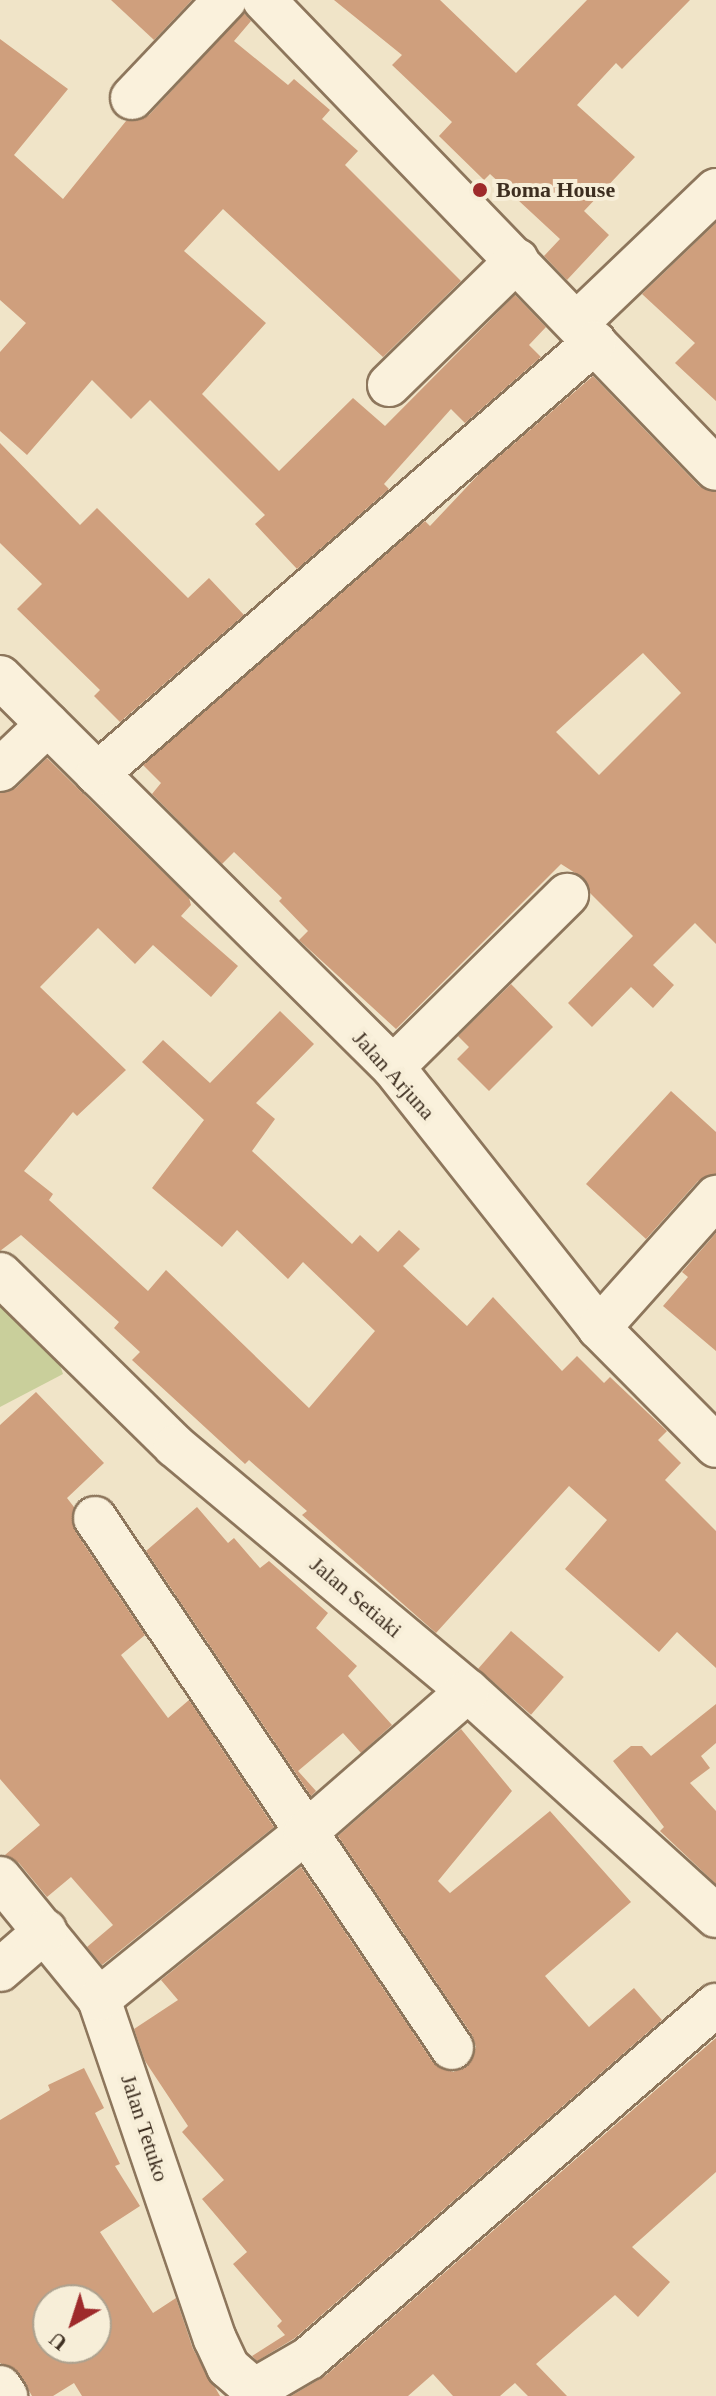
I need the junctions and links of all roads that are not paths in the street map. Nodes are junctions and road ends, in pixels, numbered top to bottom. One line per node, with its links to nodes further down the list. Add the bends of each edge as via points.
1 (225, 0): 3 (street)
2 (264, 0): 5 (street)
3 (132, 98)
4 (716, 190): 6 (street)
5 (517, 260): 6 (street); 7 (street)
6 (586, 332): 8 (street); 12 (street)
7 (389, 385)
8 (716, 469)
9 (0, 677): 10 (street, Jalan Arjuna)
10 (48, 724): 11 (street); 12 (street, Jalan Arjuna)
11 (0, 770)
12 (97, 774): 14 (street, Jalan Arjuna)
13 (567, 895): 14 (street)
14 (393, 1067): 17 (street, Jalan Arjuna)
15 (716, 1197): 17 (street)
16 (0, 1274): 20 (street, Jalan Setiaki, via 175,1446)
17 (599, 1328): 18 (street, Jalan Arjuna)
18 (716, 1446)
19 (95, 1518): 21 (street)
20 (468, 1691): 21 (street); 23 (street, Jalan Setiaki)
21 (305, 1833): 26 (street); 28 (street)
22 (0, 1878): 24 (street, Jalan Tetuko)
23 (716, 1916)
24 (45, 1931): 25 (street); 26 (street, Jalan Tetuko)
25 (0, 1970)
26 (99, 1999): 30 (street, Jalan Tetuko, via 215,2339)
27 (716, 2005): 30 (street, via 309,2358 263,2389)
28 (452, 2048)
29 (0, 2387): 31 (street)
30 (246, 2392)
31 (6, 2396)

